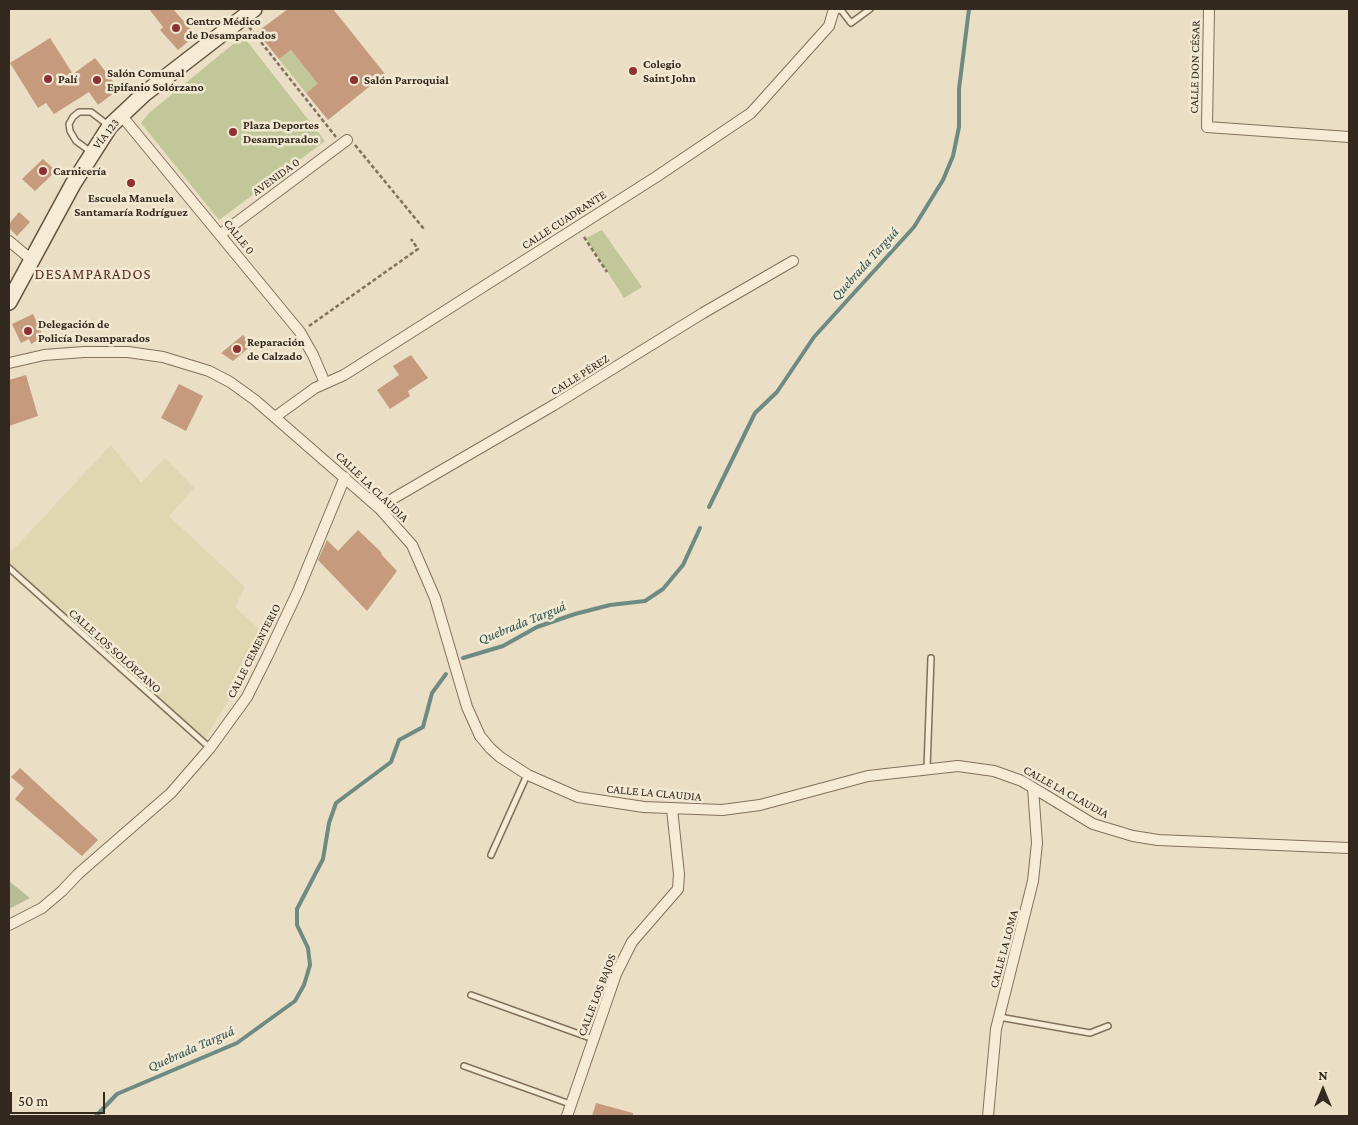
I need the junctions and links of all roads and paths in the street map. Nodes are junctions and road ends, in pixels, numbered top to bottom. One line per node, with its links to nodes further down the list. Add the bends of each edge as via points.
1 (870, 9): 3 (lane, via 851,23 841,10)
2 (1209, 9): 7 (street, CALLE DON CÉSAR, via 1207,126)
3 (834, 10): 21 (street, CALLE CUADRANTE, via 829,26 751,113 344,375)
4 (248, 14): 5 (main road, VÍA 123); 8 (path)
5 (121, 115): 6 (main road, VÍA 123); 11 (street, CALLE 0)
6 (110, 126): 9 (main road, VÍA 123); 9 (lane, via 91,112 79,112 72,117 70,131 76,141)
7 (1349, 137)
8 (344, 142): 10 (path, via 354,144); 11 (street, AVENIDA 0)
9 (91, 152): 15 (main road, VÍA 123)
10 (424, 229)
11 (221, 234): 19 (street, CALLE 0)
12 (584, 237): 17 (path)
13 (411, 239): 19 (path, via 418,249)
14 (9, 241): 15 (street)
15 (33, 261): 18 (main road, VÍA 123)
16 (793, 261): 24 (street, CALLE PÉREZ)
17 (607, 272)
18 (9, 302)
19 (300, 332): 21 (street, CALLE 0)
20 (9, 363): 22 (street, CALLE LA CLAUDIA, via 44,355 84,352 128,352 163,357 193,365 230,382)
21 (325, 383): 22 (street, CALLE CUADRANTE)
22 (275, 417): 23 (street, CALLE LA CLAUDIA)
23 (345, 477): 24 (street, CALLE LA CLAUDIA); 27 (street, CALLE CEMENTERIO, via 267,657 247,696)
24 (380, 509): 29 (street, CALLE LA CLAUDIA, via 412,545 420,562 477,730 500,757)
25 (9, 568): 27 (lane, CALLE LOS SOLÓRZANO)
26 (931, 658): 28 (lane)
27 (210, 748): 34 (street, CALLE CEMENTERIO, via 170,793 62,891 42,908)
28 (927, 768): 30 (street, CALLE LA CLAUDIA, via 958,766 984,769 1022,781); 31 (street, CALLE LA CLAUDIA, via 868,776 745,807)
29 (528, 775): 31 (street, CALLE LA CLAUDIA, via 578,797); 33 (lane)
30 (1033, 788): 32 (street, CALLE LA CLAUDIA, via 1093,824 1133,836 1158,840); 36 (street, CALLE LA LOMA, via 1037,843 1033,881)
31 (672, 809): 38 (street, CALLE LOS BAJOS, via 678,889 632,942 616,974)
32 (1349, 848)
33 (491, 855)
34 (9, 925)
35 (471, 995): 38 (lane)
36 (1000, 1017): 37 (lane, via 1090,1033); 42 (street, CALLE LA LOMA, via 989,1086)
37 (1108, 1026)
38 (593, 1039): 40 (street, CALLE LOS BAJOS)
39 (464, 1066): 40 (lane)
40 (570, 1104): 41 (street, CALLE LOS BAJOS)
41 (567, 1116)
42 (988, 1116)

